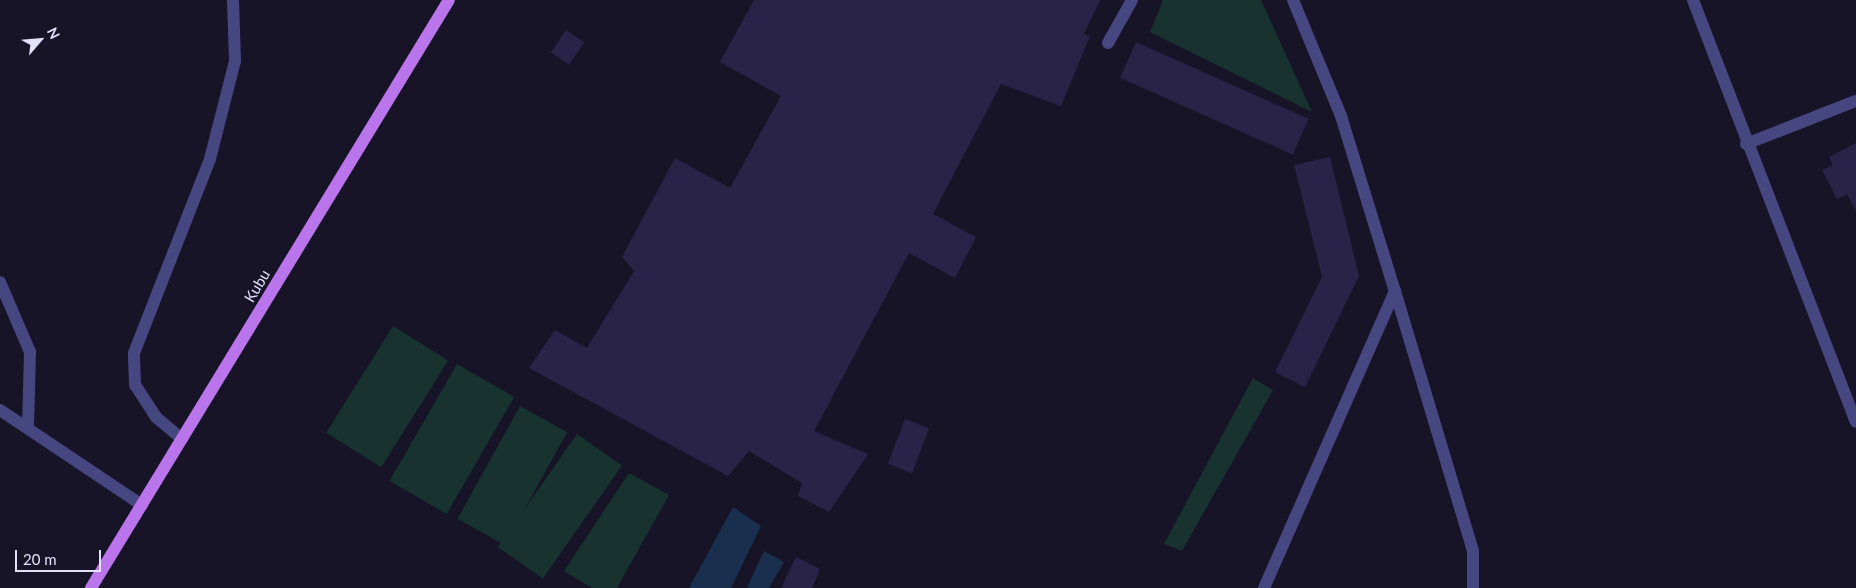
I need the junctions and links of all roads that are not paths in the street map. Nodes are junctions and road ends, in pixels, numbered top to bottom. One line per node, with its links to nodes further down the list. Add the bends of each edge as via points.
1 (233, 0): 14 (street, via 235,61 210,160 134,353 134,385 156,417)
2 (449, 0): 14 (main road, Kubu)
3 (1132, 0): 6 (street)
4 (1293, 0): 10 (street, via 1341,116)
5 (1693, 0): 8 (street)
6 (1108, 43)
7 (1856, 101): 8 (street)
8 (1746, 144): 12 (street)
9 (0, 282): 13 (street, via 30,352)
10 (1395, 291): 17 (street); 18 (street, via 1473,551)
11 (0, 410): 13 (street)
12 (1856, 422)
13 (28, 426): 15 (street)
14 (182, 440): 15 (main road, Kubu)
15 (142, 505): 16 (main road, Kubu)
16 (91, 588)
17 (1264, 588)
18 (1473, 588)

